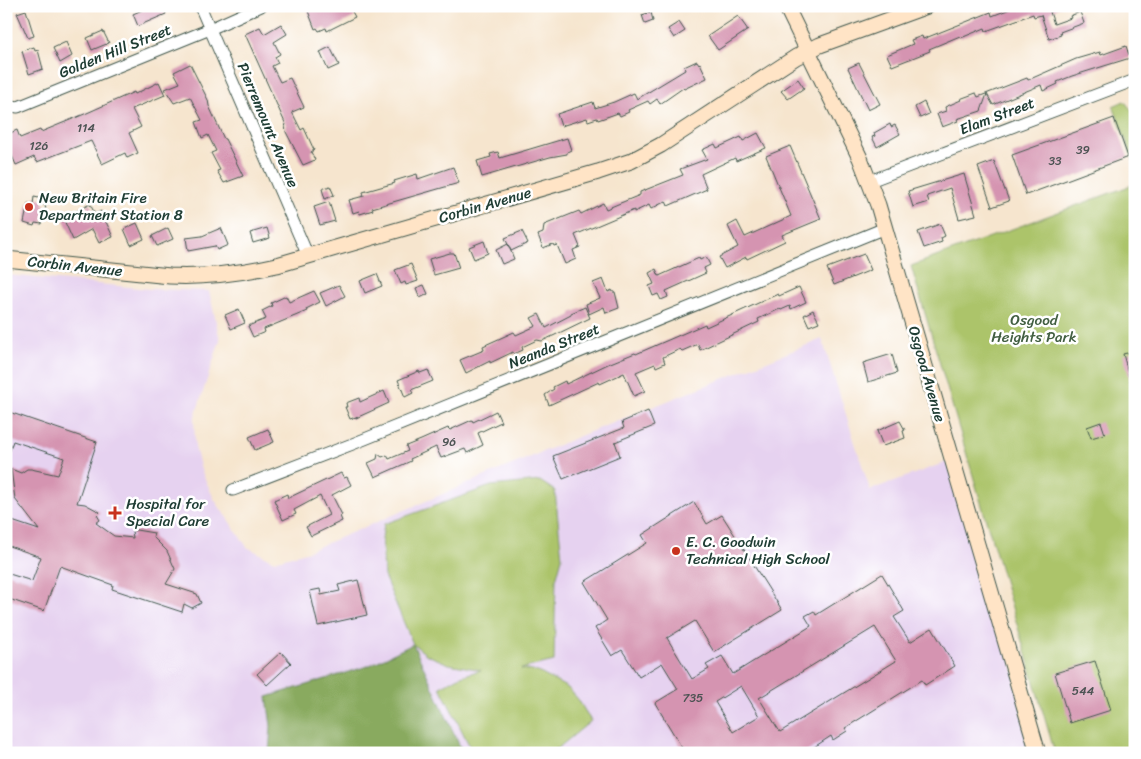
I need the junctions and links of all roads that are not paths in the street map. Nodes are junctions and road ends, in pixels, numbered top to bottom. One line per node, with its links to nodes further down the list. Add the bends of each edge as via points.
1 (200, 6): 5 (street, Pierremount Avenue)
2 (261, 6): 5 (street, Golden Hill Street)
3 (786, 6): 6 (main road, Osgood Avenue)
4 (927, 6): 6 (main road, Corbin Avenue)
5 (210, 29): 8 (street, Golden Hill Street, via 18,106); 11 (street, Pierremount Avenue)
6 (807, 51): 9 (main road, Osgood Avenue); 11 (main road, Corbin Avenue, via 662,145 631,161)
7 (1135, 80): 9 (street, Elam Street)
8 (6, 105)
9 (870, 181): 10 (main road, Osgood Avenue)
10 (885, 228): 13 (street, Neanda Street, via 355,444); 14 (main road, Osgood Avenue)
11 (308, 256): 12 (main road, Corbin Avenue, via 239,273 193,277)
12 (6, 259)
13 (233, 490)
14 (1038, 753)

